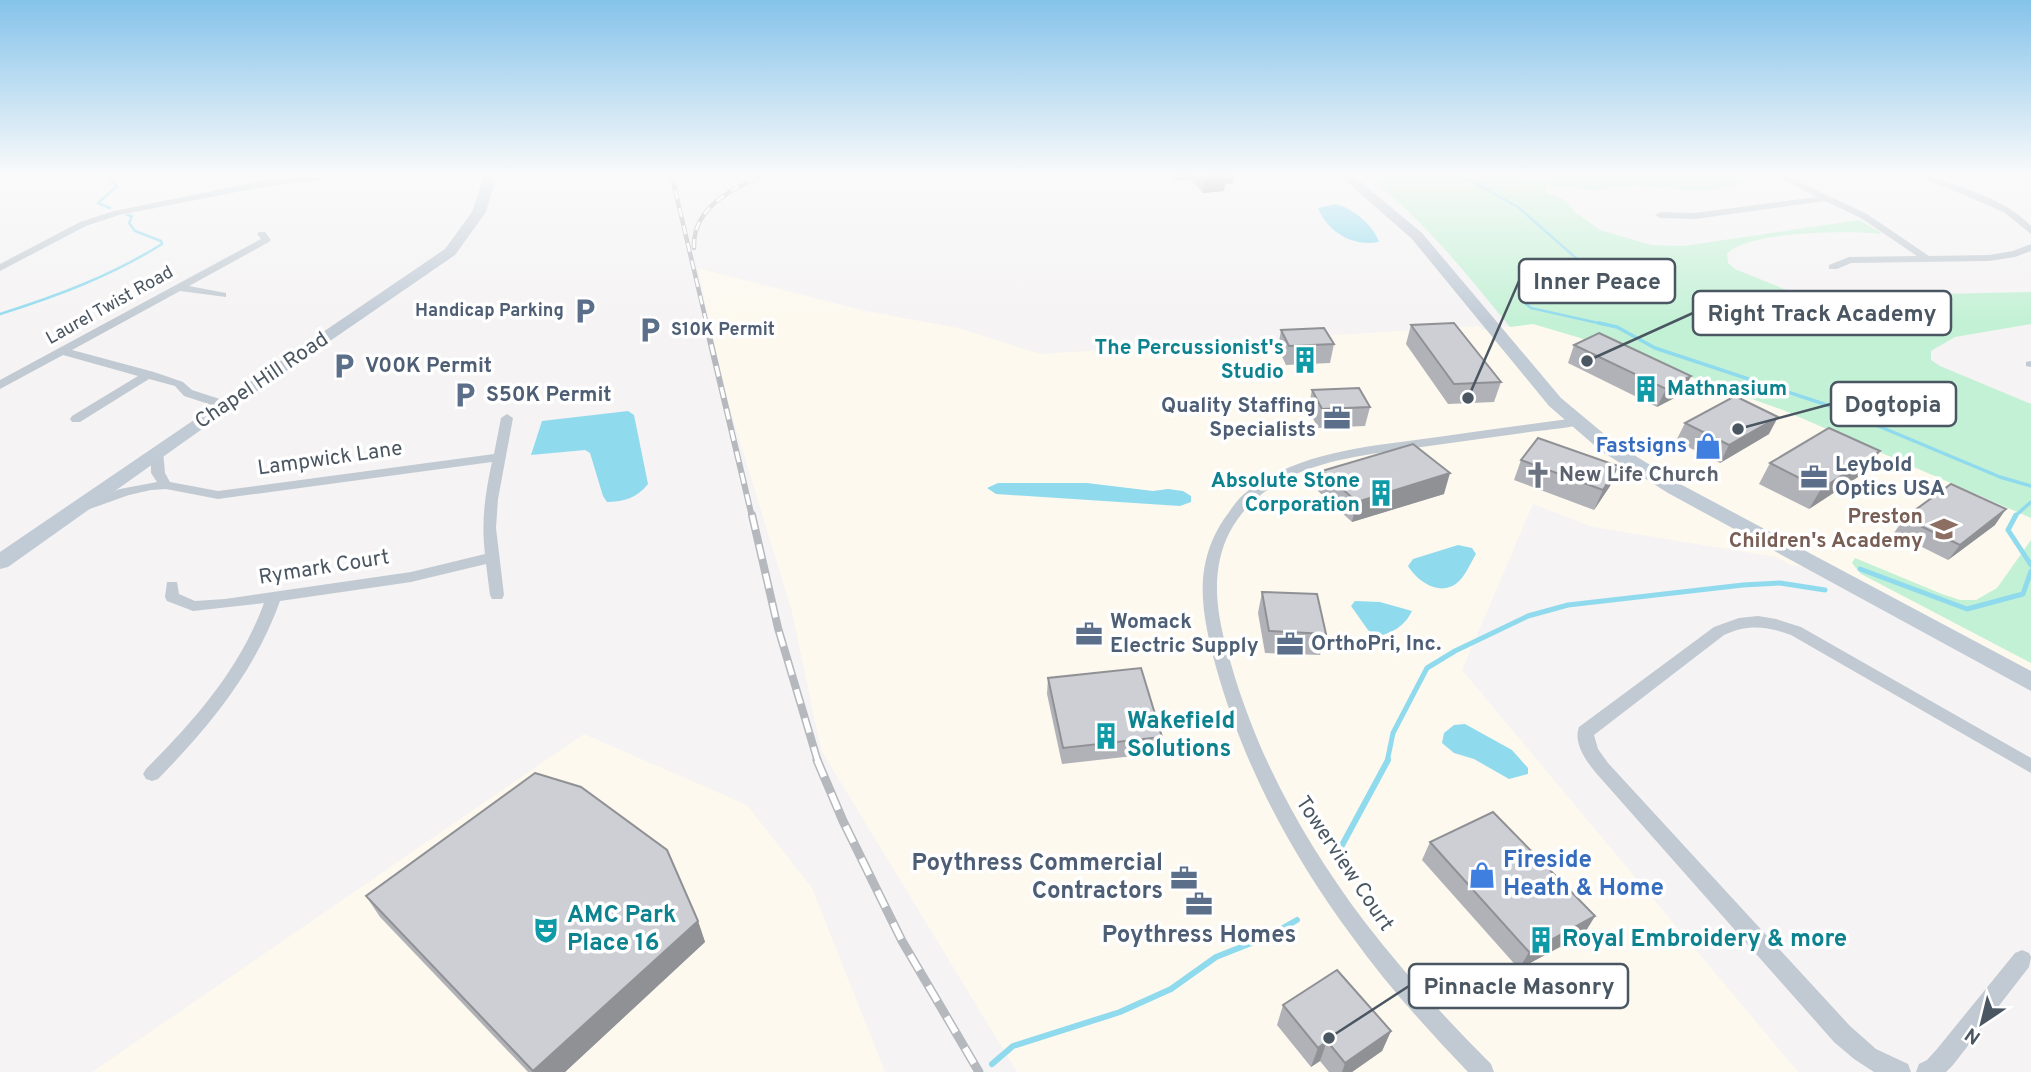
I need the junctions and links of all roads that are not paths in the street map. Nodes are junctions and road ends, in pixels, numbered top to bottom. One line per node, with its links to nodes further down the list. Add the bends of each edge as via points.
1 (86, 223): 9 (street)
2 (471, 223): 15 (street, Chapel Hill Road, via 450,252)
3 (1402, 223): 18 (street)
4 (1874, 223): 7 (street)
5 (262, 234): 10 (street, Laurel Twist Road, via 266,240)
6 (2031, 247): 7 (street, via 2000,257)
7 (1926, 258): 8 (street, via 1849,260)
8 (1833, 267)
9 (0, 268)
10 (180, 288): 11 (street); 12 (street, Laurel Twist Road)
11 (222, 295)
12 (65, 352): 13 (street); 14 (street, Laurel Twist Road)
13 (150, 374): 15 (street); 17 (street)
14 (0, 385)
15 (225, 405): 19 (street, Chapel Hill Road)
16 (507, 418): 20 (street)
17 (76, 419)
18 (1576, 422): 28 (street, via 1657,480); 32 (street, Towerview Court, via 1347,455 1293,470 1248,497 1220,535 1211,561 1213,622 1221,657 1249,744 1270,788 1346,910 1413,996)
19 (157, 451): 21 (street, via 158,473); 22 (street, Chapel Hill Road)
20 (500, 457): 21 (street, Lampwick Lane, via 218,495); 23 (street, via 489,528)
21 (166, 485): 22 (street, Lampwick Lane, via 125,492)
22 (76, 509): 24 (street, Chapel Hill Road)
23 (494, 557): 26 (street); 27 (street, Rymark Court, via 411,576)
24 (0, 562)
25 (172, 586): 27 (street, Rymark Court, via 172,597 193,606)
26 (498, 595)
27 (274, 597): 30 (street, via 244,666 198,726)
28 (2031, 682)
29 (2031, 766): 33 (street, via 1796,631 1752,620 1719,631 1585,732 1591,754 1602,768 1842,1034 1861,1053)
30 (152, 774)
31 (2022, 960): 34 (street, via 1940,1063)
32 (1483, 1072)
33 (1900, 1072)
34 (1927, 1072)

